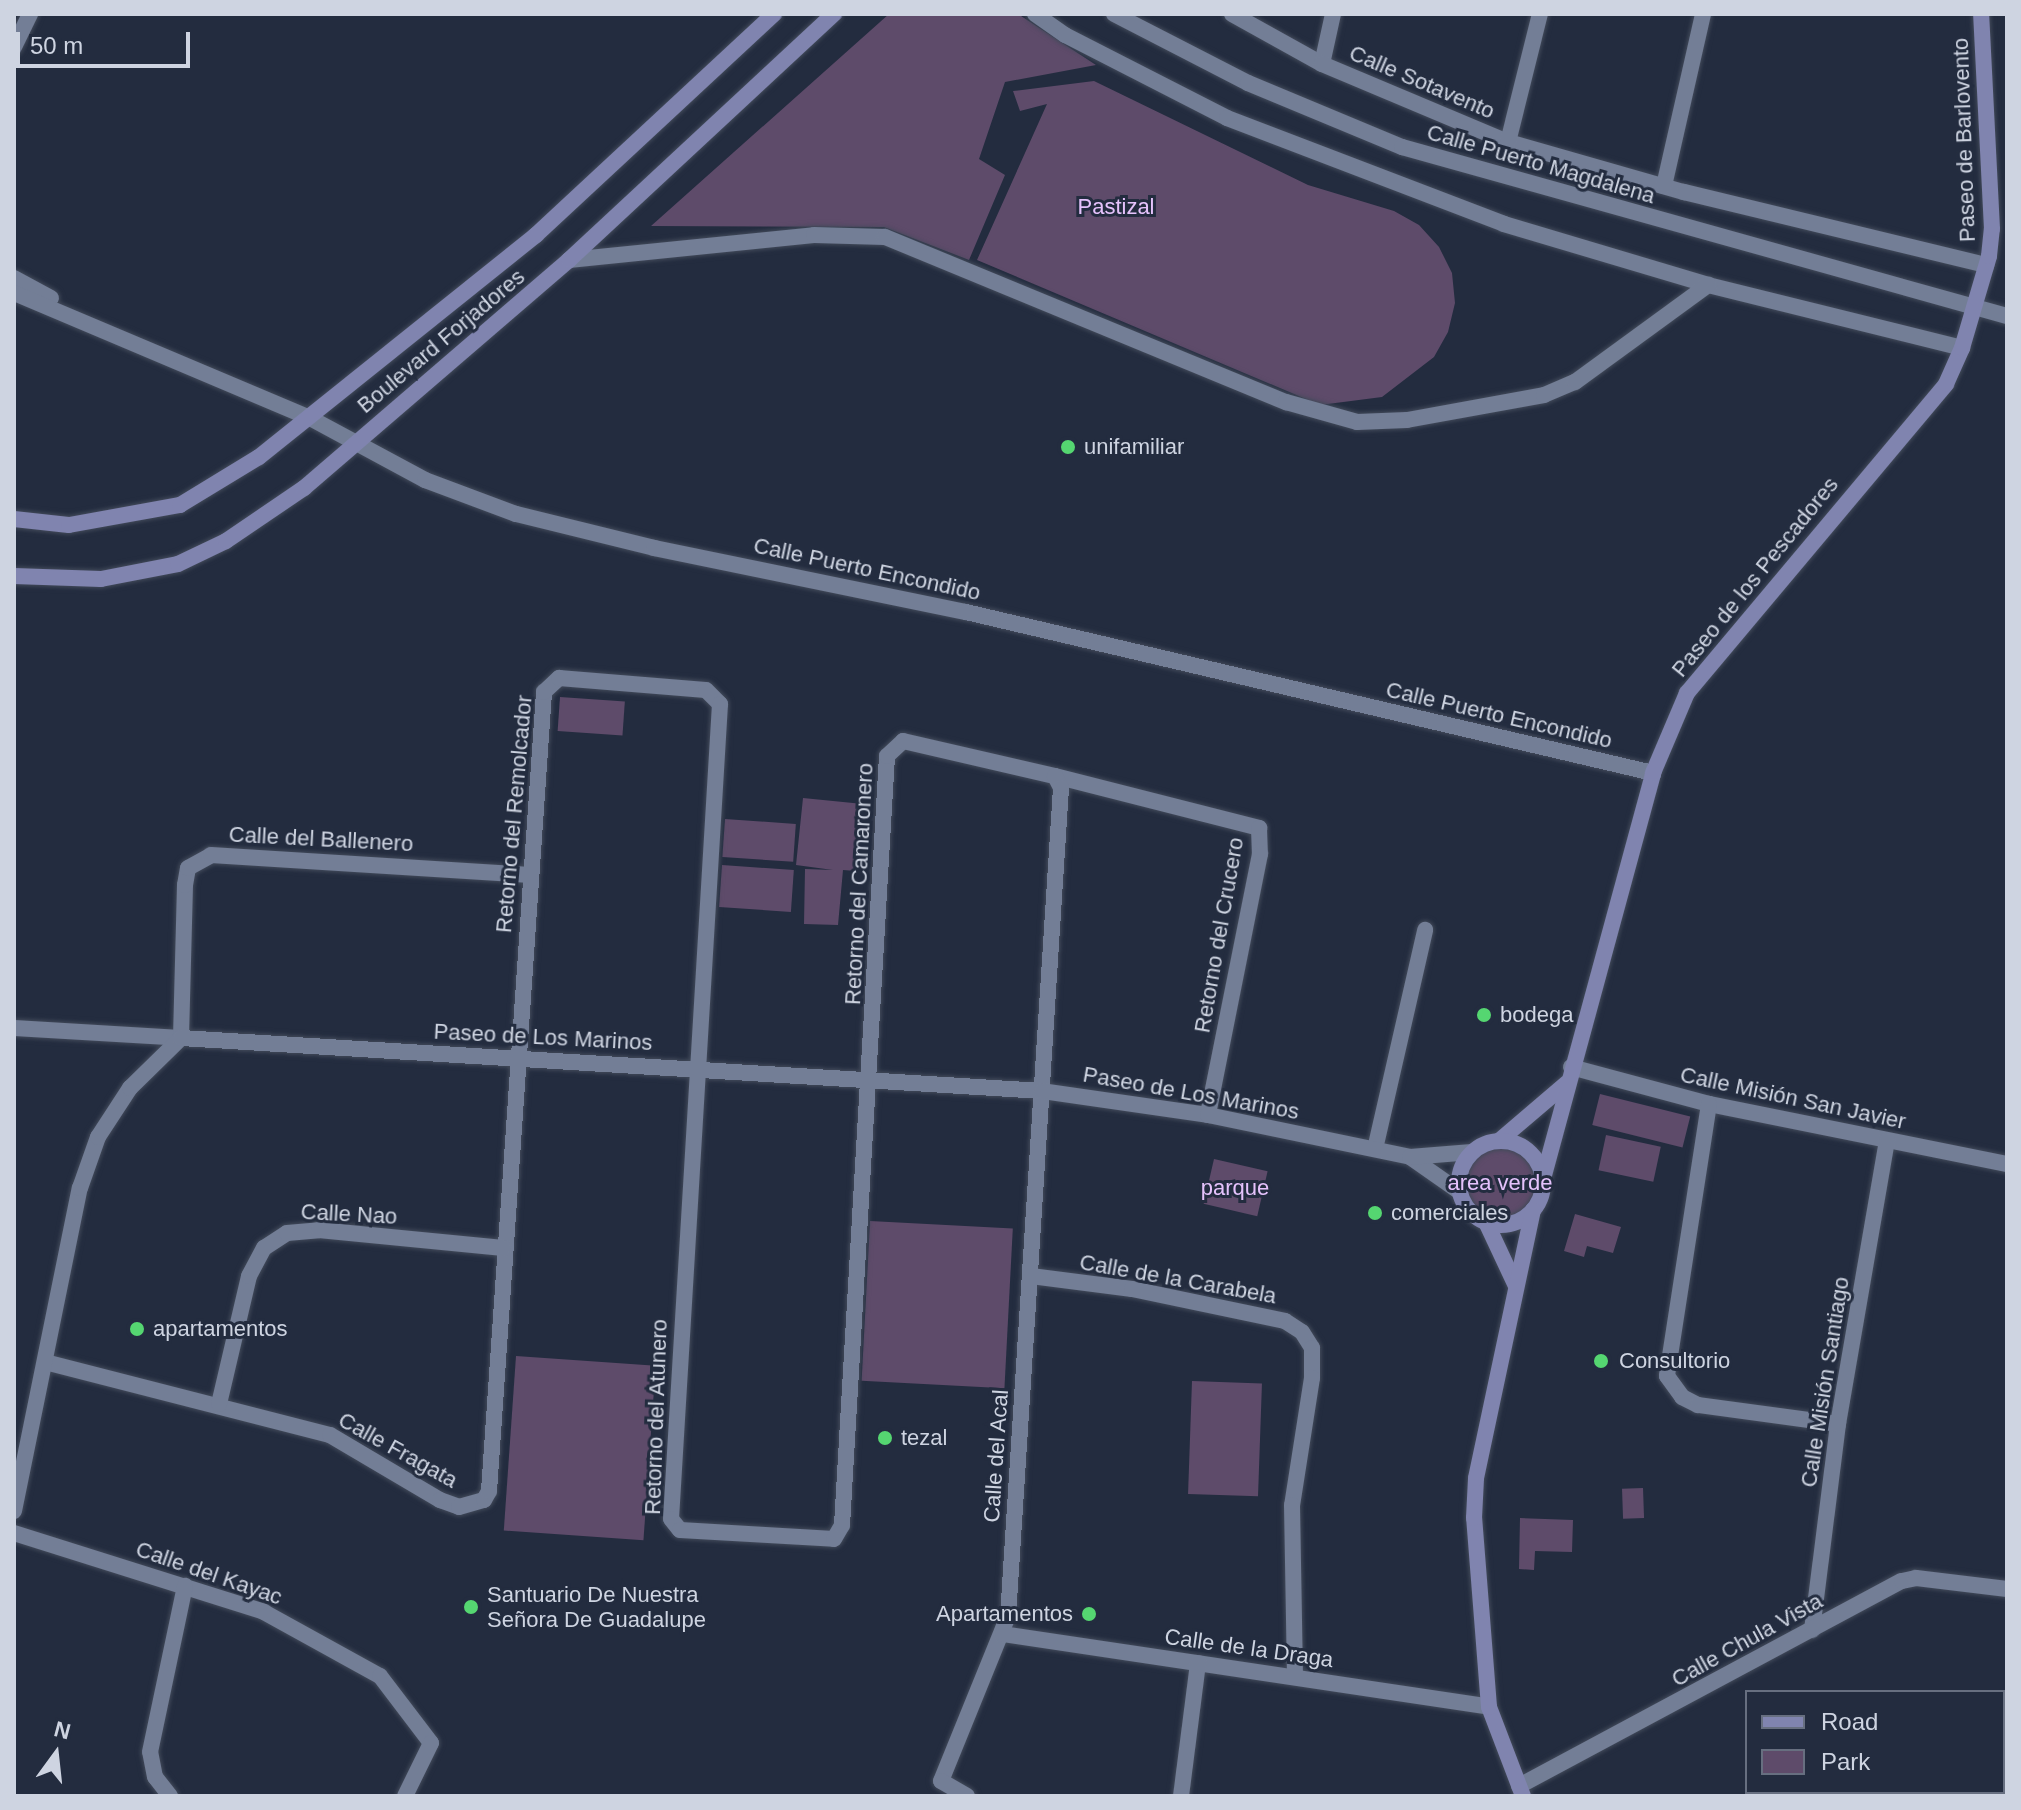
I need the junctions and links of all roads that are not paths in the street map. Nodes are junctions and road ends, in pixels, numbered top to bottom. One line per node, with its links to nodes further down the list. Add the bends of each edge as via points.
1 (30, 14): 11 (street)
2 (774, 14): 24 (street, Boulevard Forjadores, via 536,235)
3 (834, 14): 15 (street, Boulevard Forjadores)
4 (1035, 14): 18 (street, via 1065,35 1227,118 1504,224)
5 (1114, 14): 20 (street, Calle Puerto Magdalena, via 1248,83 1402,147)
6 (1232, 14): 12 (street)
7 (1333, 14): 12 (street, Calle Sotavento)
8 (1540, 14): 13 (street)
9 (1703, 14): 14 (street)
10 (1981, 14): 16 (street, Paseo de Barlovento, via 1992,229)
11 (14, 47)
12 (1322, 64): 13 (street, Calle Sotavento)
13 (1508, 142): 14 (street, Calle Sotavento)
14 (1664, 186): 16 (street, Calle Sotavento)
15 (569, 260): 18 (street, via 814,235 885,237 1286,402 1357,422 1407,420 1544,395 1575,382); 25 (street, Boulevard Forjadores)
16 (1986, 265): 20 (street, Paseo de Barlovento)
17 (14, 278): 22 (street, Calle Puerto Encondido)
18 (1708, 285): 23 (street)
19 (14, 293): 22 (street, Calle Puerto Encondido)
20 (1974, 310): 21 (street, Calle Puerto Magdalena); 23 (street, Paseo de los Pescadores)
21 (2007, 316)
22 (101, 326): 24 (street, Calle Puerto Encondido)
23 (1962, 348): 28 (street, Paseo de los Pescadores, via 1946,384 1710,660 1687,693)
24 (310, 418): 25 (street, Calle Puerto Encondido); 26 (street, Boulevard Forjadores, via 259,457 180,505 69,525)
25 (356, 442): 27 (street, Boulevard Forjadores, via 304,488 226,541 178,564 101,579); 28 (street, Calle Puerto Encondido, via 425,480 581,531 966,612)
26 (14, 519)
27 (14, 576)
28 (1653, 773): 36 (street, Paseo de los Pescadores)
29 (1055, 776): 37 (street, Retorno del Camaronero, via 903,741 891,748); 38 (street, via 1061,788); 40 (street, Retorno del Crucero, via 1259,828 1260,854)
30 (530, 875): 33 (street, Calle del Ballenero, via 300,857 197,860 188,868 185,885); 34 (street, Retorno del Remolcador); 35 (street, Retorno del Remolcador, via 547,686 559,678 715,695 720,704)
31 (1425, 930): 43 (street)
32 (14, 1028): 33 (street, Paseo de Los Marinos)
33 (181, 1038): 34 (street, Paseo de Los Marinos); 54 (street, via 130,1088 98,1137 80,1188)
34 (516, 1059): 35 (street, Paseo de Los Marinos); 51 (street, Calle Fragata)
35 (694, 1067): 37 (street, Paseo de Los Marinos); 37 (street, Retorno del Atunero, via 671,1519 680,1530 825,1542 834,1539 842,1525)
36 (1569, 1075): 39 (street, Calle Misión San Javier); 41 (street); 47 (street, Paseo de los Pescadores)
37 (871, 1078): 38 (street, Paseo de Los Marinos)
38 (1042, 1091): 40 (street, Paseo de Los Marinos); 52 (street, Calle del Acal)
39 (1709, 1104): 42 (street, Calle Misión San Javier); 56 (street, via 1667,1376 1682,1397 1698,1405)
40 (1208, 1115): 43 (street, Paseo de Los Marinos)
41 (1500, 1140): 44 (street); 47 (street, via 1525,1148)
42 (1887, 1141): 46 (street, Calle Misión San Javier); 56 (street, Calle Misión Santiago)
43 (1375, 1149): 45 (street, Paseo de Los Marinos)
44 (1472, 1152): 45 (street, Paseo de Los Marinos); 48 (street, via 1462,1164)
45 (1410, 1157): 48 (street, Paseo de Los Marinos)
46 (2007, 1164)
47 (1543, 1179): 49 (street)
48 (1460, 1192): 50 (street, via 1465,1205)
49 (1533, 1210): 50 (street, via 1507,1224); 53 (street)
50 (1486, 1222): 53 (street)
51 (503, 1248): 55 (street, Calle Nao, via 319,1230 287,1233 264,1248 249,1276); 55 (street, Calle Fragata, via 489,1491 484,1500 459,1507 330,1435)
52 (1031, 1276): 62 (street, Calle del Acal); 64 (street, Calle de la Carabela, via 1132,1289 1285,1321 1302,1332 1312,1348 1312,1378 1292,1505)
53 (1516, 1286): 65 (street, via 1476,1478 1474,1518)
54 (45, 1362): 55 (street, Calle Fragata); 57 (street)
55 (219, 1404)
56 (1838, 1424): 61 (street, Calle Misión Santiago)
57 (14, 1511)
58 (14, 1533): 59 (street, Calle del Kayac)
59 (185, 1586): 67 (street, via 150,1752 155,1777); 68 (street, Calle del Kayac, via 264,1612 380,1676 431,1743)
60 (2007, 1589): 61 (street, Calle Chula Vista, via 1916,1578)
61 (1812, 1630): 66 (street, Calle Chula Vista)
62 (1003, 1634): 63 (street, Calle de la Draga); 69 (street, Calle del Acal, via 941,1781)
63 (1198, 1663): 64 (street, Calle de la Draga); 70 (street)
64 (1295, 1677): 65 (street, Calle de la Draga)
65 (1489, 1707): 66 (street)
66 (1521, 1791)
67 (170, 1796)
68 (405, 1796)
69 (967, 1796)
70 (1181, 1796)

